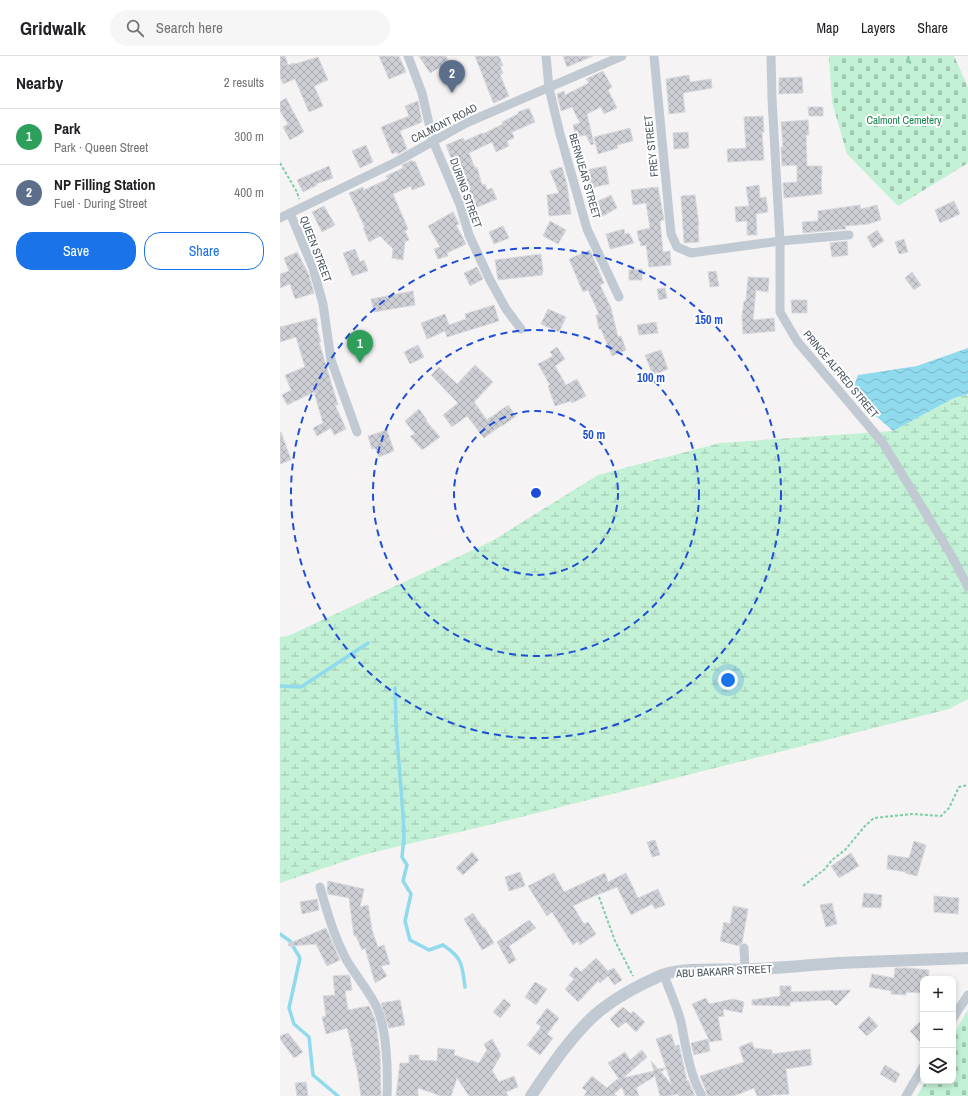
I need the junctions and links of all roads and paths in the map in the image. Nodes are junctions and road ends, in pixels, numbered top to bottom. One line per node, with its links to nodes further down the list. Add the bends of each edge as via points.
1 (408, 56): 9 (street, DURING STREET, via 422,94)
2 (546, 56): 8 (street, BERNUEAR STREET)
3 (622, 56): 8 (street, CALMONT ROAD)
4 (654, 56): 15 (street, FREY STREET, via 672,234 677,247 691,253)
5 (771, 56): 15 (street, PRINCE ALFRED STREET)
6 (908, 56): 7 (path)
7 (910, 65)
8 (548, 88): 9 (street, CALMONT ROAD, via 466,123); 16 (street, BERNUEAR STREET, via 588,229)
9 (434, 141): 11 (street, CALMONT ROAD); 17 (street, DURING STREET, via 460,205 469,235 506,309)
10 (280, 163): 11 (path, QUEEN STREET, via 297,192)
11 (301, 208): 12 (street, CALMONT ROAD)
12 (290, 213): 13 (street, CALMONT ROAD); 18 (street, QUEEN STREET, via 313,268 323,304 331,360)
13 (280, 218)
14 (849, 235): 15 (street)
15 (780, 241): 19 (street, PRINCE ALFRED STREET, via 780,312 796,341 883,443)
16 (619, 297)
17 (521, 329)
18 (357, 432)
19 (968, 587)
20 (968, 785): 21 (path, via 959,787 949,808 941,816 913,814 874,818 825,869)
21 (804, 886)
22 (320, 887): 32 (street, via 332,929 346,958 377,1008 382,1024 388,1070)
23 (599, 897): 28 (path, via 615,941)
24 (744, 948): 26 (street)
25 (968, 958): 26 (street, ABU BAKARR STREET)
26 (746, 970): 27 (street, ABU BAKARR STREET, via 687,971)
27 (664, 975): 28 (street, ABU BAKARR STREET); 34 (street, via 680,1020 686,1052)
28 (638, 987): 33 (street, ABU BAKARR STREET, via 601,1010 583,1027)
29 (968, 995): 30 (street)
30 (956, 1013)
31 (920, 1072): 35 (street)
32 (387, 1096)
33 (531, 1096)
34 (702, 1096)
35 (906, 1096)

